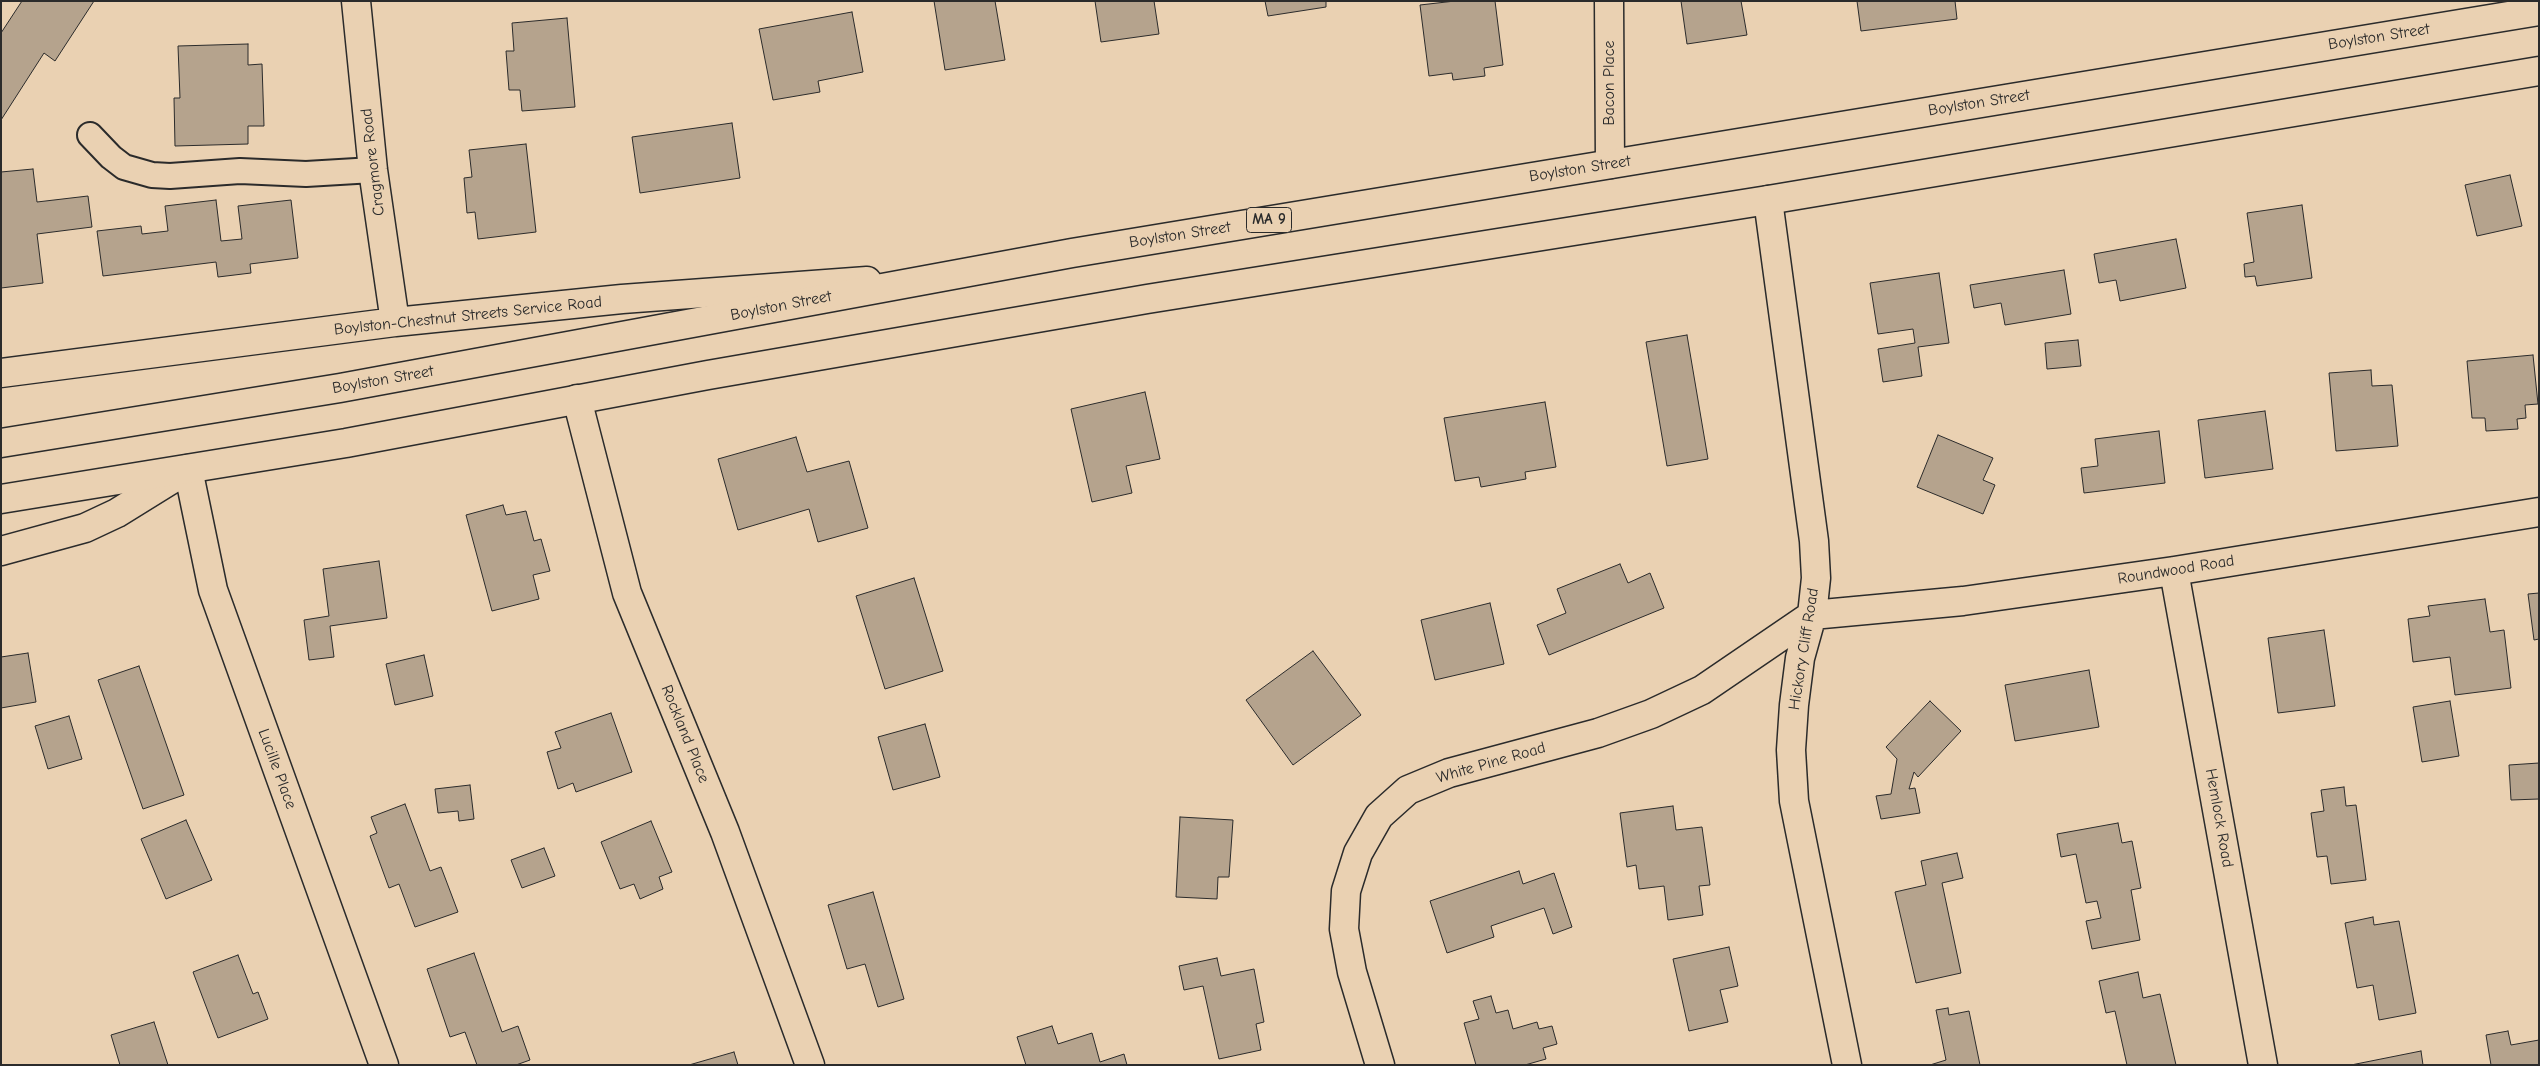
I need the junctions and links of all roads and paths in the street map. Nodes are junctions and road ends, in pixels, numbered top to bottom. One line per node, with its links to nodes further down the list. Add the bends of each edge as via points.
1 (356, 1): 7 (main road, Cragmore Road)
2 (1609, 1): 6 (main road, Bacon Place)
3 (2539, 11): 6 (main road, Boylston Street / MA 9)
4 (2539, 70): 8 (main road)
5 (90, 135): 7 (lane, via 124,167 152,175)
6 (1610, 164): 9 (main road, Boylston Street / MA 9)
7 (373, 170): 10 (main road, Cragmore Road)
8 (1768, 200): 12 (main road, via 1147,299); 19 (main road, Hickory Cliff Road, via 1814,541 1816,578)
9 (937, 276): 10 (main road, Boylston-Chestnut Streets Service Road, via 668,295); 13 (main road, Boylston Street / MA 9, via 380,381)
10 (395, 322): 11 (main road, Boylston-Chestnut Streets Service Road)
11 (1, 373)
12 (577, 399): 14 (main road); 21 (main road, Rockland Place, via 628,592 728,841)
13 (1, 444)
14 (188, 469): 15 (main road); 17 (main road, via 85,528); 20 (main road, Lucille Place, via 213,590)
15 (1, 499)
16 (2539, 512): 18 (main road, Roundwood Road)
17 (1, 551)
18 (2174, 571): 19 (main road, Roundwood Road, via 1963,601); 24 (main road, Hemlock Road)
19 (1812, 615): 22 (main road, White Pine Road, via 1702,690 1652,714 1598,733 1449,773 1408,790 1379,816 1358,853 1346,891 1344,929 1352,972); 23 (main road, Hickory Cliff Road, via 1800,658 1794,705 1794,801)
20 (384, 1065)
21 (810, 1065)
22 (1380, 1065)
23 (1847, 1065)
24 (2263, 1065)

